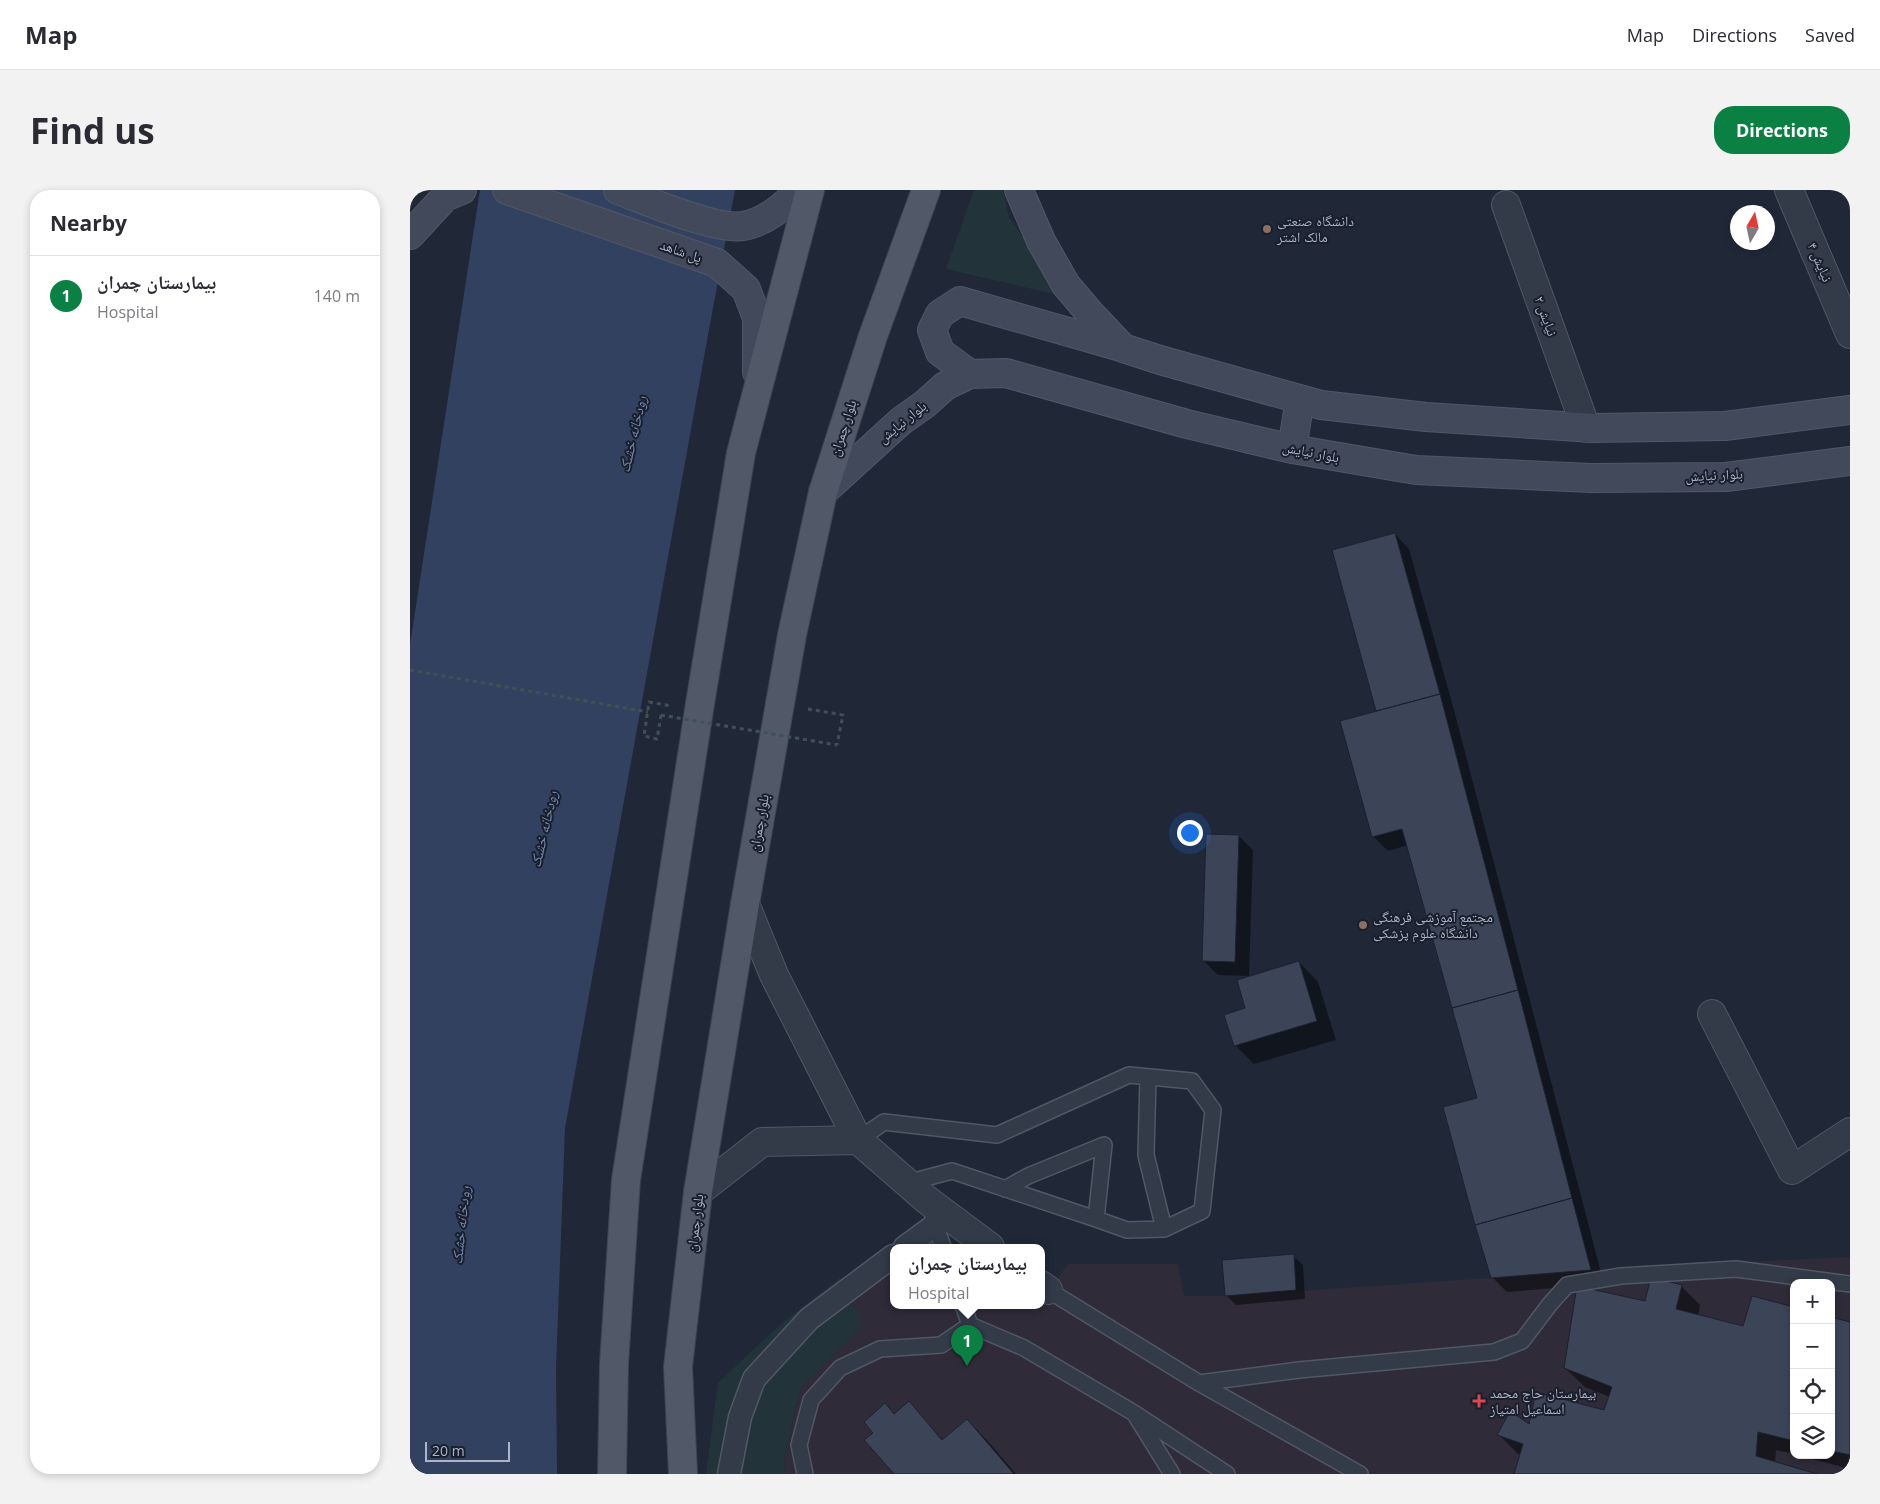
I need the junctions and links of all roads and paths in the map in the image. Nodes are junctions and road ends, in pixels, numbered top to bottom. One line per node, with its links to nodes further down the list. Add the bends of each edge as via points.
1 (462, 190): 10 (main road, via 445,197)
2 (507, 190): 14 (main road, پل شاهد, via 717,263 746,289 757,318)
3 (618, 190): 4 (main road, via 717,225 740,227 756,223 781,209)
4 (800, 190)
5 (810, 190): 14 (main road)
6 (926, 190): 20 (main road, بلوار چمران, via 873,336)
7 (1019, 190): 12 (main road, via 1040,241 1066,285)
8 (1789, 190): 11 (street, نیایش ۴)
9 (1506, 204): 17 (street, نیایش ۲)
10 (410, 235)
11 (1850, 334)
12 (1123, 348): 13 (main road, via 960,301 940,314 932,330 940,352); 15 (main road)
13 (970, 374): 18 (main road, بلوار نیایش, via 1006,373 1187,424); 20 (main road, بلوار نیایش, via 944,386)
14 (756, 394): 43 (main road, via 739,462 626,1180 614,1364)
15 (1300, 399): 17 (main road, via 1426,417); 18 (main road)
16 (1850, 410): 17 (main road, via 1724,426)
17 (1586, 428)
18 (1292, 449): 19 (main road, بلوار نیایش, via 1416,470 1591,478 1726,477)
19 (1850, 461)
20 (823, 492): 22 (main road, بلوار چمران)
21 (410, 670): 22 (path, bridge, via 648,712 644,736 656,739 661,716 837,745 843,715)
22 (780, 704): 23 (main road, بلوار چمران)
23 (745, 904): 27 (street, via 774,975); 29 (main road, بلوار چمران)
24 (1712, 1014): 26 (street, via 1792,1170)
25 (1148, 1077): 27 (lane, via 1128,1075 997,1135 884,1122); 32 (lane, via 1146,1155); 32 (lane, via 1192,1082 1213,1110 1202,1211)
26 (1850, 1132)
27 (858, 1140): 29 (street, via 762,1142); 30 (street)
28 (1005, 1189): 30 (lane, via 952,1171); 31 (lane); 31 (lane, via 1028,1176 1104,1145)
29 (698, 1192): 44 (main road, بلوار چمران, via 678,1366)
30 (923, 1203): 33 (street); 34 (lane); 35 (street)
31 (1096, 1219): 32 (lane, via 1127,1230)
32 (1164, 1229)
33 (906, 1244)
34 (942, 1244)
35 (985, 1244)
36 (890, 1258): 45 (street, via 809,1319 754,1379 740,1417)
37 (1850, 1284): 41 (lane, via 1736,1269 1621,1276 1567,1285 1522,1341 1494,1352)
38 (1045, 1287): 41 (lane)
39 (964, 1309): 40 (lane)
40 (970, 1325): 42 (lane, via 1024,1348); 46 (lane, via 941,1345 880,1349 840,1368 811,1400 799,1445)
41 (1199, 1383): 49 (lane)
42 (1134, 1413): 47 (lane); 48 (lane)
43 (612, 1474)
44 (683, 1474)
45 (729, 1474)
46 (805, 1474)
47 (1172, 1474)
48 (1227, 1474)
49 (1360, 1474)

